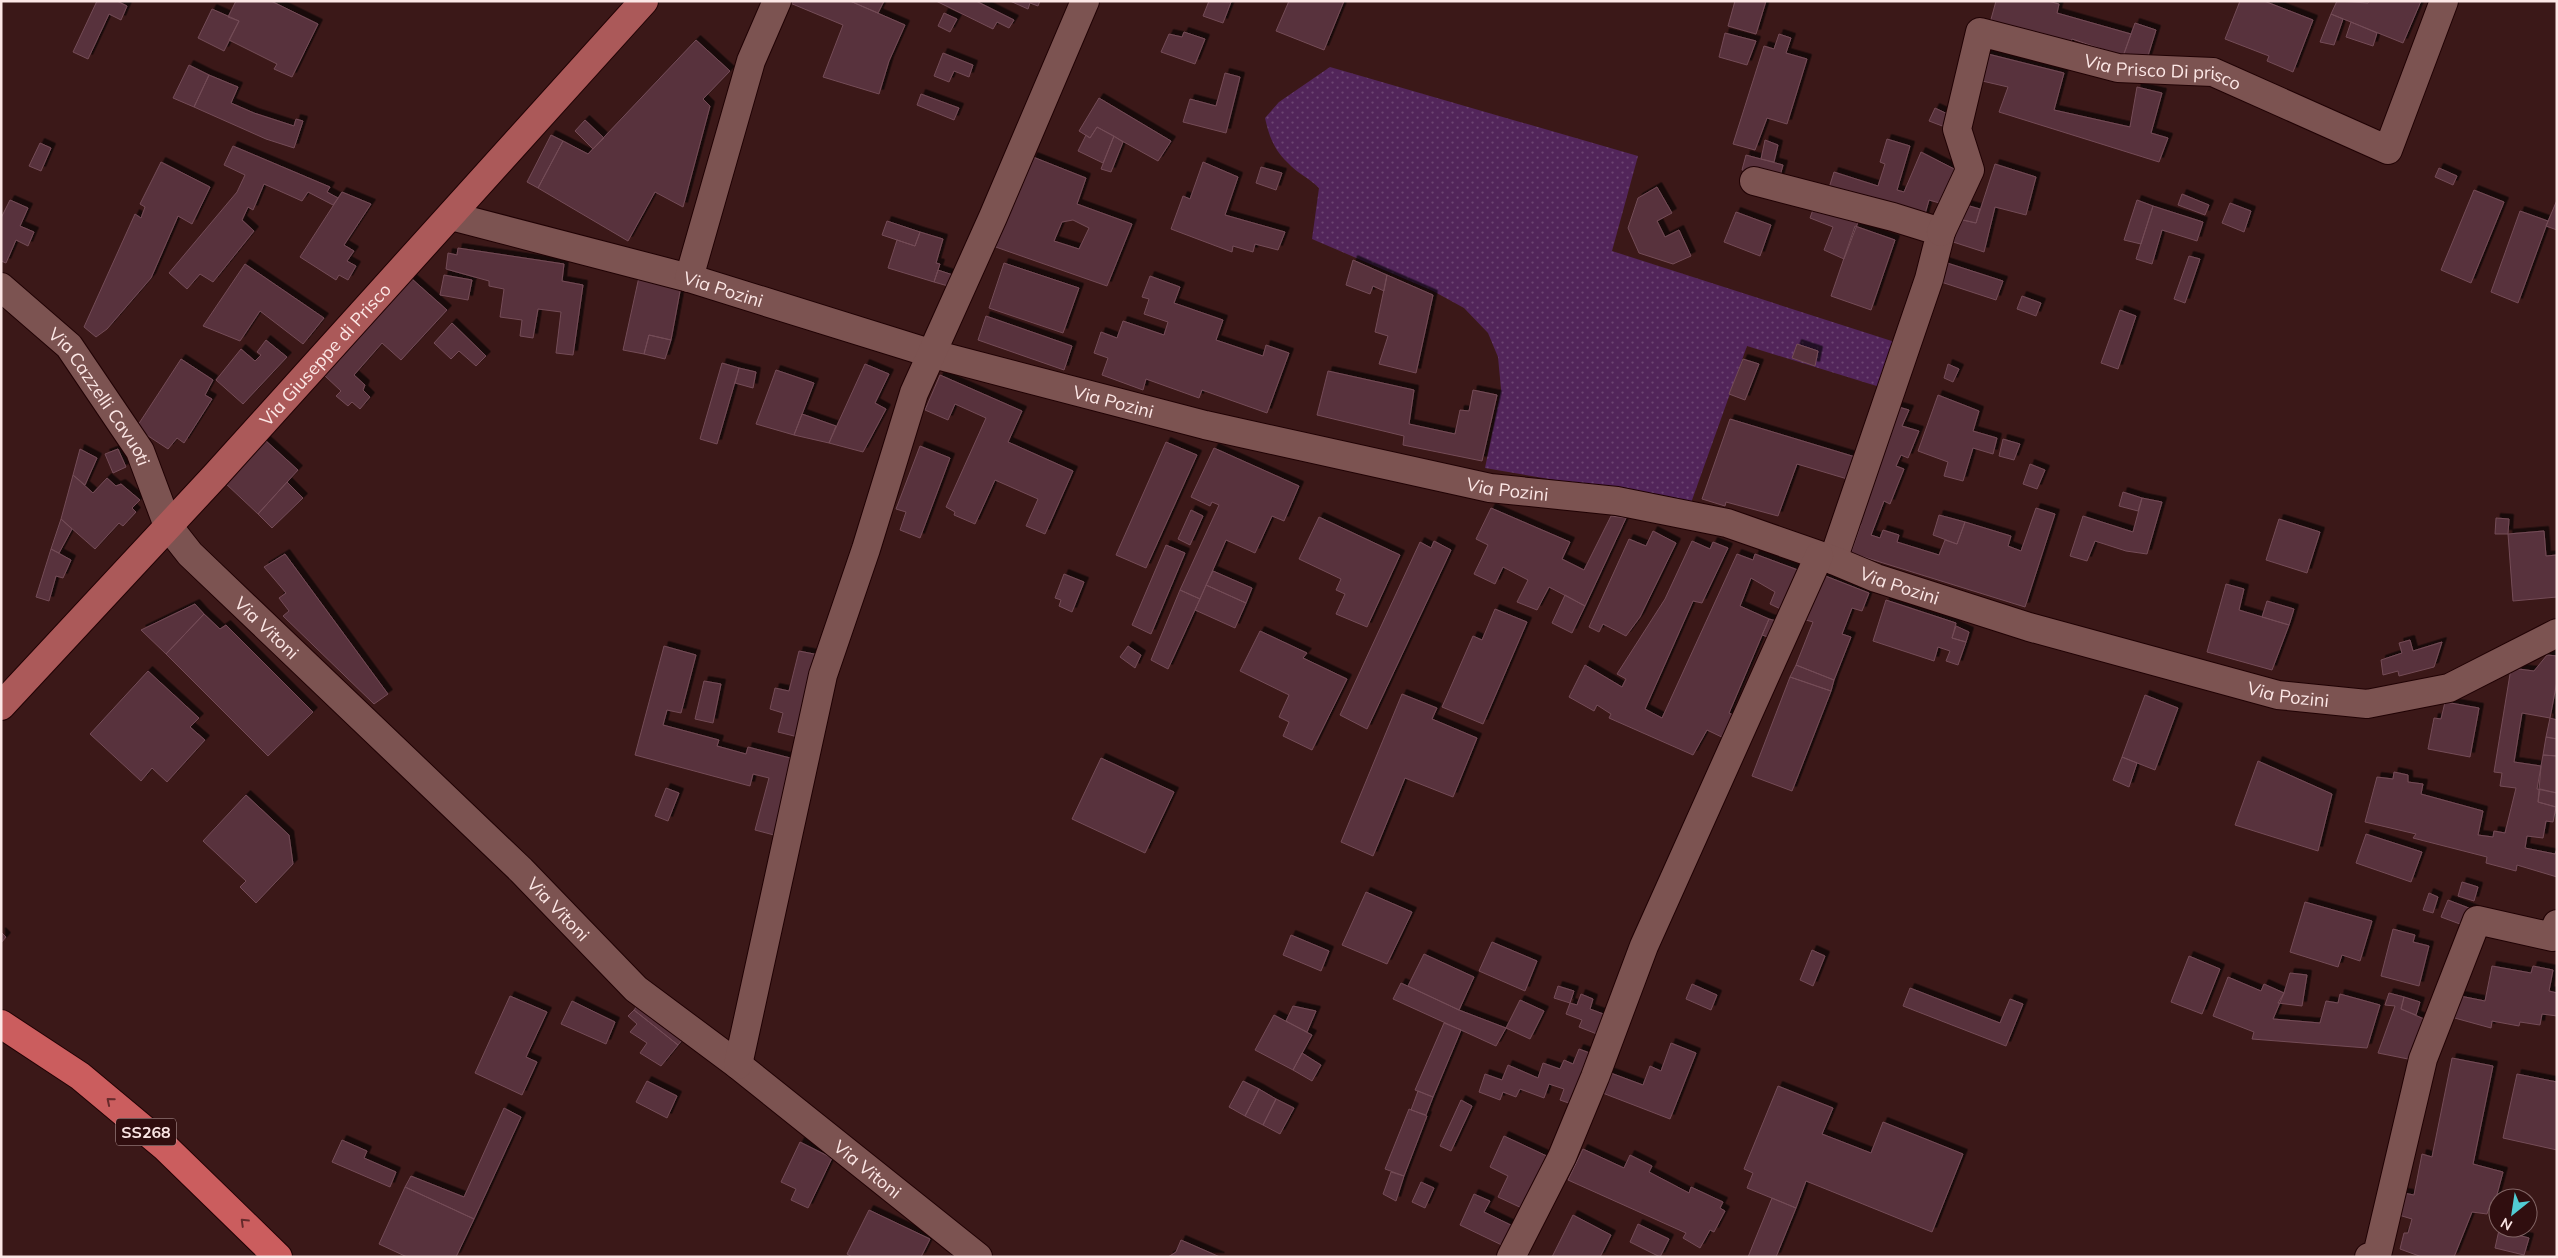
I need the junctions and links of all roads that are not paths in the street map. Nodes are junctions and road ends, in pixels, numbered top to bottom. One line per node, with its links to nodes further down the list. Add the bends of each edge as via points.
1 (644, 1): 6 (main road, Via Giuseppe di Prisco)
2 (777, 1): 8 (street, via 750,61)
3 (1085, 1): 10 (street)
4 (2444, 1): 7 (street, Via Prisco Di prisco, via 2388,150 2213,72 2118,68 1980,32 1957,129 1970,170)
5 (1754, 182): 7 (street, via 1893,216)
6 (450, 216): 8 (street, Via Pozini); 11 (main road, Via Giuseppe di Prisco)
7 (1941, 232): 12 (street, via 1929,279)
8 (689, 278): 10 (street, Via Pozini)
9 (1, 286): 11 (street, Via Cazzelli Cavuoti, via 69,346 140,451)
10 (933, 354): 12 (street, Via Pozini, via 1205,425 1490,488 1617,501 1727,522); 17 (street, via 914,393 823,675)
11 (168, 526): 14 (main road, Via Giuseppe di Prisco); 17 (street, Via Vitoni, via 190,554 521,870 636,989)
12 (1826, 558): 13 (street, Via Pozini, via 1876,578 2029,627 2278,695 2367,704 2449,688); 20 (street, via 1644,946 1562,1158)
13 (2557, 633)
14 (1, 706)
15 (2556, 933): 21 (street, via 2477,920 2423,1059 2377,1255)
16 (1, 1024): 18 (highway, SS268, one-way to 16, via 165,1148 80,1076)
17 (738, 1065): 19 (street, Via Vitoni)
18 (278, 1257)
19 (978, 1257)
20 (1511, 1257)
21 (2369, 1257)

